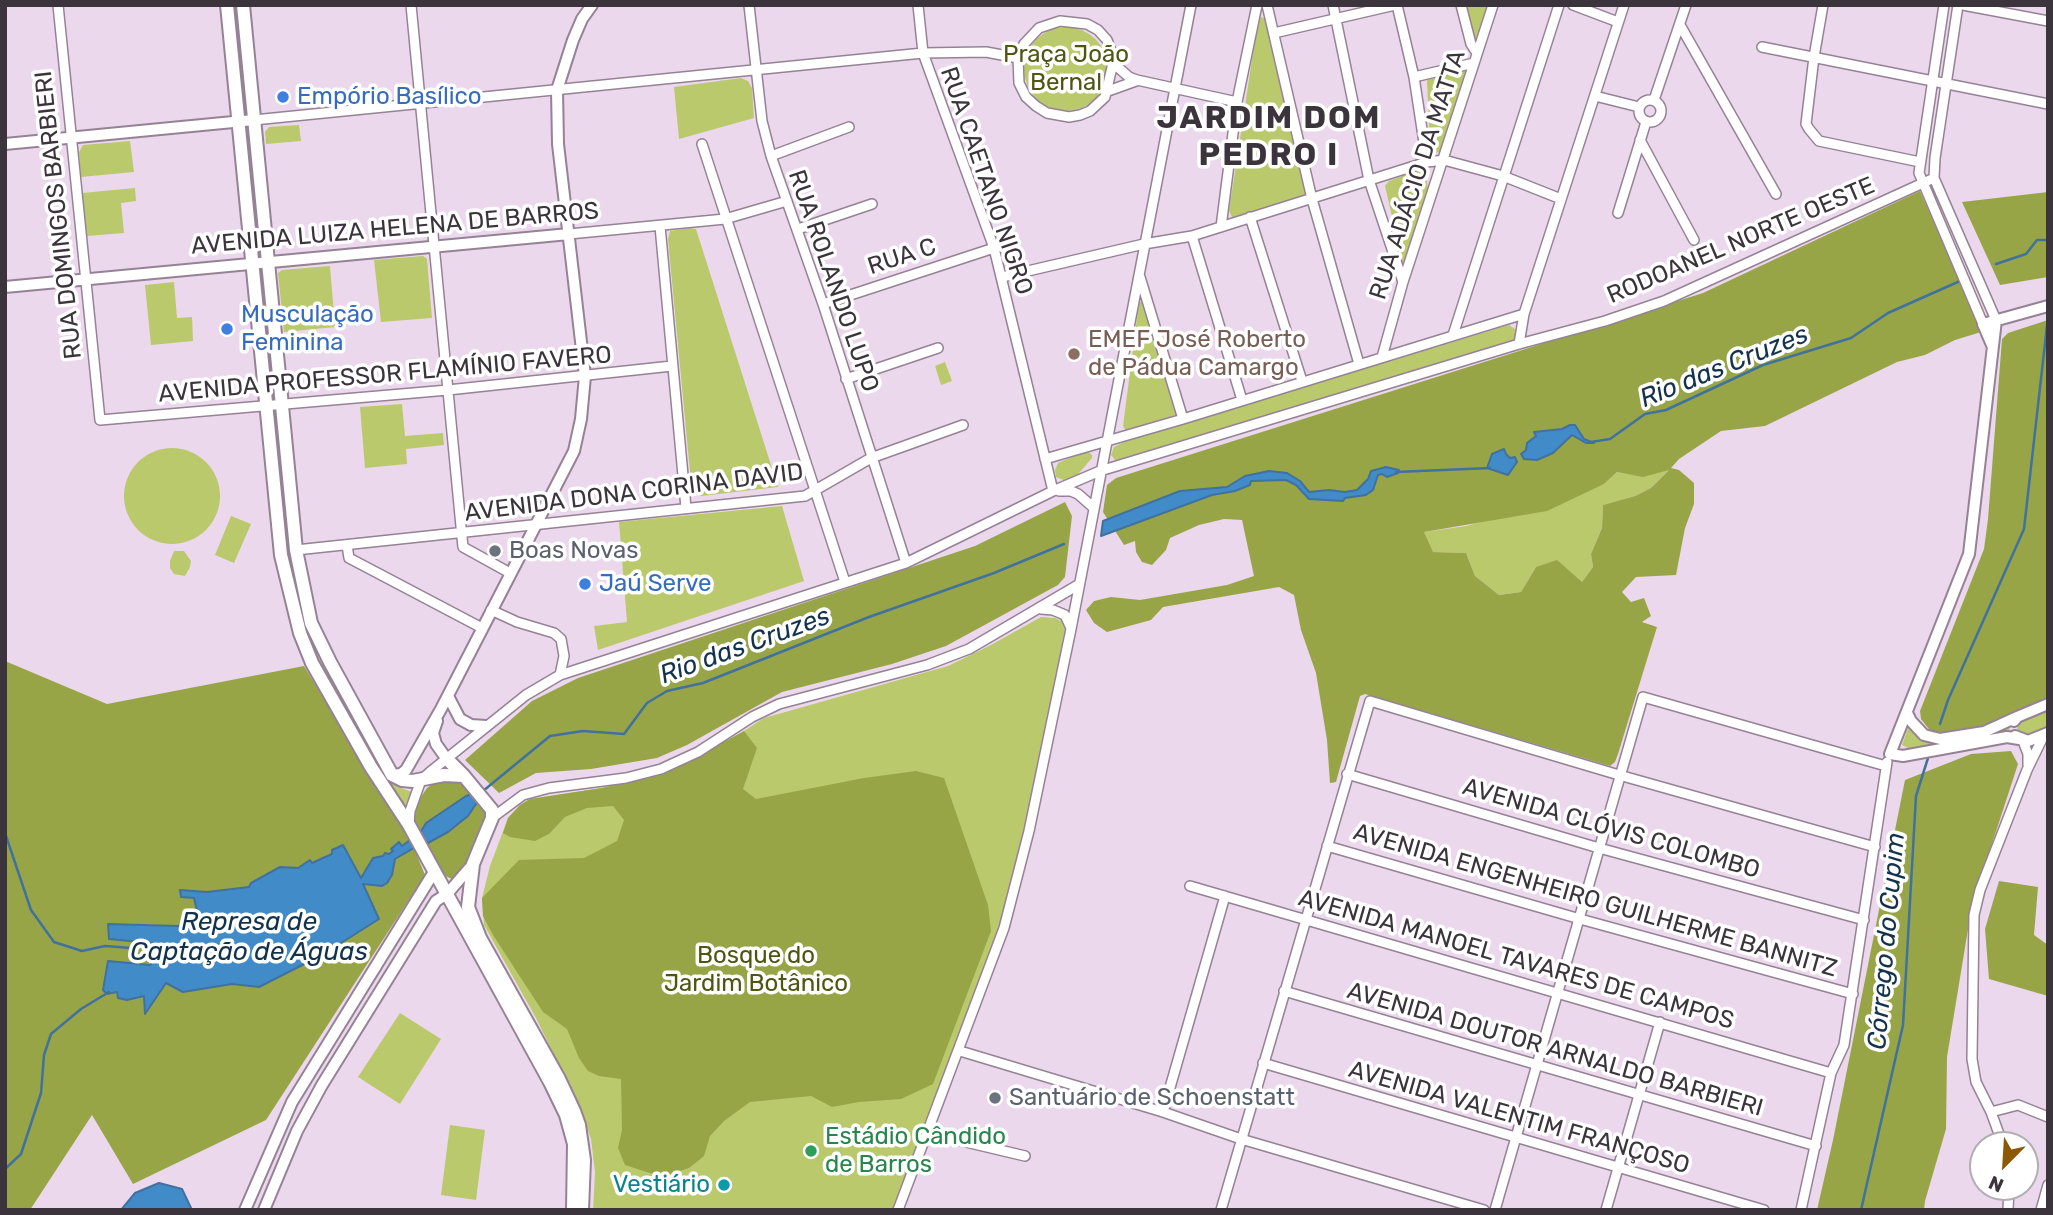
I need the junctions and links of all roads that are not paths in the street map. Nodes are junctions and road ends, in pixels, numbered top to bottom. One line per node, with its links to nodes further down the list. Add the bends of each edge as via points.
1 (58, 5): 54 (street, RUA DOMINGOS BARBIERI)
2 (227, 5): 51 (main road)
3 (243, 5): 50 (main road)
4 (411, 5): 47 (street)
5 (580, 5): 25 (street)
6 (592, 5): 25 (street)
7 (749, 5): 36 (street, RUA ROLANDO LUPO)
8 (918, 5): 31 (street, RUA CAETANO NIGRO)
9 (1191, 5): 41 (street)
10 (1256, 5): 46 (street)
11 (1267, 5): 29 (street)
12 (1333, 5): 24 (street)
13 (1396, 5): 24 (street); 37 (street)
14 (1461, 5): 34 (street)
15 (1493, 5): 34 (street, RUA ADÁCIO DA MATTA)
16 (1559, 5): 62 (street)
17 (1573, 5): 27 (street)
18 (1624, 5): 27 (street)
19 (1686, 5): 28 (street)
20 (1823, 5): 32 (street)
21 (1944, 5): 39 (street)
22 (1958, 5): 40 (street)
23 (1964, 5): 26 (street)
24 (1335, 18): 29 (street); 64 (street)
25 (582, 19): 42 (street)
26 (2048, 21)
27 (1618, 22): 44 (street)
28 (1680, 25): 45 (street); 66 (street)
29 (1274, 33): 67 (street)
30 (1762, 47): 32 (street)
31 (923, 53): 33 (street, via 985,52); 36 (street); 82 (street, RUA CAETANO NIGRO)
32 (1814, 57): 39 (street); 61 (street, via 1807,124 1819,141)
33 (1018, 58): 35 (street, via 1040,28 1071,21 1098,30 1107,40); 43 (street, via 1023,90 1047,113 1080,115 1098,105)
34 (1476, 58): 37 (street); 59 (street, RUA ADÁCIO DA MATTA)
35 (1113, 63): 38 (street, via 1129,77); 43 (street)
36 (757, 70): 42 (street); 58 (street, RUA ROLANDO LUPO)
37 (1414, 77): 60 (street)
38 (1144, 82): 41 (street); 43 (street, via 1128,82)
39 (1932, 82): 40 (street); 61 (street)
40 (1947, 85): 48 (street); 63 (street)
41 (1174, 88): 46 (street); 80 (street)
42 (557, 90): 47 (street); 77 (street)
43 (1108, 91)
44 (1595, 96): 49 (street); 68 (street)
45 (1654, 100): 49 (street, via 1645,100); 52 (street, via 1661,106 1661,116)
46 (1237, 102): 75 (street)
47 (420, 103): 50 (street); 81 (street)
48 (2048, 104)
49 (1639, 107): 52 (street, via 1639,116)
50 (254, 120): 51 (street); 83 (main road)
51 (238, 122): 54 (street); 84 (main road)
52 (1646, 122): 55 (street)
53 (849, 127): 58 (street)
54 (71, 138): 56 (street); 87 (street, RUA DOMINGOS BARBIERI)
55 (1640, 140): 71 (street); 79 (street)
56 (5, 144)
57 (702, 144): 73 (street)
58 (771, 156): 69 (street, RUA ROLANDO LUPO)
59 (1444, 160): 60 (street); 62 (street); 88 (street, RUA ADÁCIO DA MATTA)
60 (1427, 162): 64 (street)
61 (1920, 162): 65 (street)
62 (1503, 176): 68 (street); 95 (street)
63 (1934, 178): 65 (street, RODOANEL NORTE OESTE); 93 (street)
64 (1369, 180): 67 (street); 88 (street)
65 (1923, 183): 94 (street); 96 (street, RODOANEL NORTE OESTE, via 1664,301)
66 (1776, 194)
67 (1312, 199): 72 (street); 100 (street)
68 (1561, 199): 92 (street)
69 (787, 201): 73 (street, AVENIDA LUIZA HELENA DE BARROS); 76 (street, RUA ROLANDO LUPO)
70 (872, 204): 76 (street)
71 (1618, 213)
72 (1250, 217): 75 (street); 104 (street)
73 (725, 219): 74 (street, AVENIDA LUIZA HELENA DE BARROS); 116 (street)
74 (660, 226): 77 (street, AVENIDA LUIZA HELENA DE BARROS); 101 (street)
75 (1221, 226): 78 (street)
76 (798, 229): 90 (street, RUA ROLANDO LUPO)
77 (569, 234): 81 (street, AVENIDA LUIZA HELENA DE BARROS); 102 (street)
78 (1192, 236): 80 (street); 106 (street)
79 (1694, 240)
80 (1144, 244): 85 (street); 86 (street)
81 (435, 246): 83 (street, AVENIDA LUIZA HELENA DE BARROS); 105 (street)
82 (994, 248): 86 (street, RUA CAETANO NIGRO); 90 (street, RUA C)
83 (267, 262): 84 (street, AVENIDA LUIZA HELENA DE BARROS); 107 (main road)
84 (252, 263): 87 (street, AVENIDA LUIZA HELENA DE BARROS); 108 (main road)
85 (1139, 276): 109 (street); 112 (street)
86 (1002, 278): 114 (street, RUA CAETANO NIGRO)
87 (85, 280): 89 (street, AVENIDA LUIZA HELENA DE BARROS); 110 (street, RUA DOMINGOS BARBIERI)
88 (1403, 282): 99 (street, RUA ADÁCIO DA MATTA)
89 (5, 287)
90 (823, 304): 103 (street, RUA ROLANDO LUPO)
91 (2048, 306): 93 (street)
92 (1524, 314): 95 (street); 96 (street)
93 (1996, 320): 94 (street); 97 (street)
94 (1983, 324): 97 (street)
95 (1454, 335): 99 (street)
96 (1519, 344): 115 (street, RODOANEL NORTE OESTE)
97 (1992, 345): 136 (street, via 1969,554)
98 (939, 348): 103 (street)
99 (1382, 357): 100 (street)
100 (1359, 364): 104 (street)
101 (672, 366): 102 (street, AVENIDA PROFESSOR FLAMÍNIO FAVERO); 118 (street)
102 (585, 376): 105 (street, AVENIDA PROFESSOR FLAMÍNIO FAVERO); 120 (street, via 574,451)
103 (846, 379): 113 (street, RUA ROLANDO LUPO)
104 (1302, 382): 106 (street)
105 (448, 390): 107 (street, AVENIDA PROFESSOR FLAMÍNIO FAVERO); 121 (street)
106 (1242, 400): 109 (street)
107 (281, 405): 108 (street, AVENIDA PROFESSOR FLAMÍNIO FAVERO); 123 (main road)
108 (265, 406): 110 (street, AVENIDA PROFESSOR FLAMÍNIO FAVERO); 151 (main road, via 281,555 300,633 312,663)
109 (1183, 419): 112 (street)
110 (100, 421)
111 (963, 425): 113 (street, AVENIDA DONA CORINA DAVID)
112 (1107, 439): 114 (street); 115 (street)
113 (871, 458): 116 (street, AVENIDA DONA CORINA DAVID); 124 (street, RUA ROLANDO LUPO)
114 (1045, 459): 117 (street, RUA CAETANO NIGRO)
115 (1101, 471): 117 (street, RODOANEL NORTE OESTE); 119 (street)
116 (814, 491): 118 (street, AVENIDA DONA CORINA DAVID, via 805,496); 126 (street)
117 (1053, 491): 119 (street, via 1079,494); 124 (street, RODOANEL NORTE OESTE)
118 (686, 508): 120 (street, AVENIDA DONA CORINA DAVID)
119 (1094, 511): 127 (street)
120 (535, 526): 121 (street, AVENIDA DONA CORINA DAVID); 125 (street)
121 (462, 533): 122 (street, AVENIDA DONA CORINA DAVID); 125 (street, via 463,547)
122 (347, 545): 123 (street, AVENIDA DONA CORINA DAVID); 130 (street, via 349,558)
123 (296, 550): 146 (main road, via 311,623)
124 (906, 563): 126 (street, RODOANEL NORTE OESTE)
125 (510, 573): 129 (street)
126 (845, 582): 132 (street, RODOANEL NORTE OESTE)
127 (1078, 585): 128 (street); 131 (street)
128 (1041, 609): 131 (street, via 1065,615); 150 (street, via 969,649 927,665 779,704 661,769 549,788)
129 (491, 610): 130 (street); 132 (street, via 561,639)
130 (482, 628): 133 (street)
131 (1071, 629): 167 (street, via 1004,929)
132 (560, 675): 138 (street, RODOANEL NORTE OESTE)
133 (449, 696): 135 (street); 138 (street, via 460,719)
134 (2046, 704): 137 (street)
135 (441, 709): 142 (street, via 433,733); 146 (street, via 406,770)
136 (1907, 713): 137 (street, via 1924,735 1940,739 1984,732); 141 (street)
137 (2017, 717): 140 (street, via 2012,727)
138 (486, 726): 142 (street, RODOANEL NORTE OESTE)
139 (2046, 734): 140 (street); 144 (street)
140 (2021, 740): 141 (street, via 2007,737 1903,757); 144 (street, via 2028,754)
141 (1889, 754): 143 (street)
142 (446, 758): 148 (street, RODOANEL NORTE OESTE); 149 (main road)
143 (1886, 766): 147 (street, via 1643,697); 153 (street)
144 (2027, 771): 173 (street, via 1974,915 1972,1059 1976,1082)
145 (1347, 774): 147 (street, via 1370,701); 152 (street); 154 (street, AVENIDA CLÓVIS COLOMBO)
146 (392, 775): 148 (main road)
147 (1619, 775): 153 (street); 154 (street)
148 (421, 780): 149 (main road, via 444,775); 151 (street, via 410,811)
149 (468, 780): 150 (main road)
150 (490, 811): 155 (main road)
151 (410, 827): 156 (main road)
152 (1327, 846): 160 (street); 161 (street, AVENIDA ENGENHEIRO GUILHERME BANNITZ)
153 (1875, 847): 162 (street)
154 (1599, 848): 161 (street); 162 (street, AVENIDA CLÓVIS COLOMBO)
155 (473, 864): 158 (street); 186 (main road, via 468,907 474,923 579,1125 584,1160)
156 (433, 872): 158 (main road); 183 (street, via 292,1102)
157 (1190, 886): 159 (street, AVENIDA MANOEL TAVARES DE CAMPOS)
158 (447, 894): 184 (street, via 436,901 323,1085 297,1131); 185 (main road, via 566,1115 574,1144)
159 (1225, 896): 160 (street, AVENIDA MANOEL TAVARES DE CAMPOS); 172 (street)
160 (1305, 918): 163 (street); 164 (street, AVENIDA MANOEL TAVARES DE CAMPOS)
161 (1580, 919): 164 (street); 165 (street, AVENIDA ENGENHEIRO GUILHERME BANNITZ)
162 (1864, 920): 165 (street)
163 (1284, 991): 168 (street); 169 (street, AVENIDA DOUTOR ARNALDO BARBIERI)
164 (1558, 993): 166 (street, AVENIDA MANOEL TAVARES DE CAMPOS); 169 (street)
165 (1853, 994): 170 (street, via 1844,1045)
166 (1660, 1022): 170 (street, AVENIDA MANOEL TAVARES DE CAMPOS); 171 (street)
167 (960, 1051): 172 (street); 176 (street)
168 (1263, 1063): 177 (street, AVENIDA VALENTIM FRANÇOSO); 178 (street)
169 (1537, 1066): 171 (street, AVENIDA DOUTOR ARNALDO BARBIERI); 177 (street)
170 (1831, 1073): 179 (street)
171 (1639, 1095): 179 (street, AVENIDA DOUTOR ARNALDO BARBIERI); 181 (street)
172 (1163, 1112): 178 (street)
173 (1992, 1112): 174 (street, via 2018,1105); 175 (street)
174 (2048, 1117)
175 (1998, 1131)
176 (928, 1133): 180 (street); 187 (street)
177 (1517, 1138): 181 (street, AVENIDA VALENTIM FRANÇOSO); 190 (street)
178 (1241, 1139): 188 (street); 189 (street)
179 (1816, 1146): 193 (street)
180 (1025, 1156)
181 (1618, 1167): 191 (street); 192 (street, AVENIDA VALENTIM FRANÇOSO)
182 (2048, 1185): 194 (street)
183 (245, 1210)
184 (264, 1210)
185 (573, 1210)
186 (582, 1210)
187 (898, 1210)
188 (1221, 1210)
189 (1484, 1210)
190 (1495, 1210)
191 (1606, 1210)
192 (1764, 1210)
193 (1801, 1210)
194 (2041, 1210)

